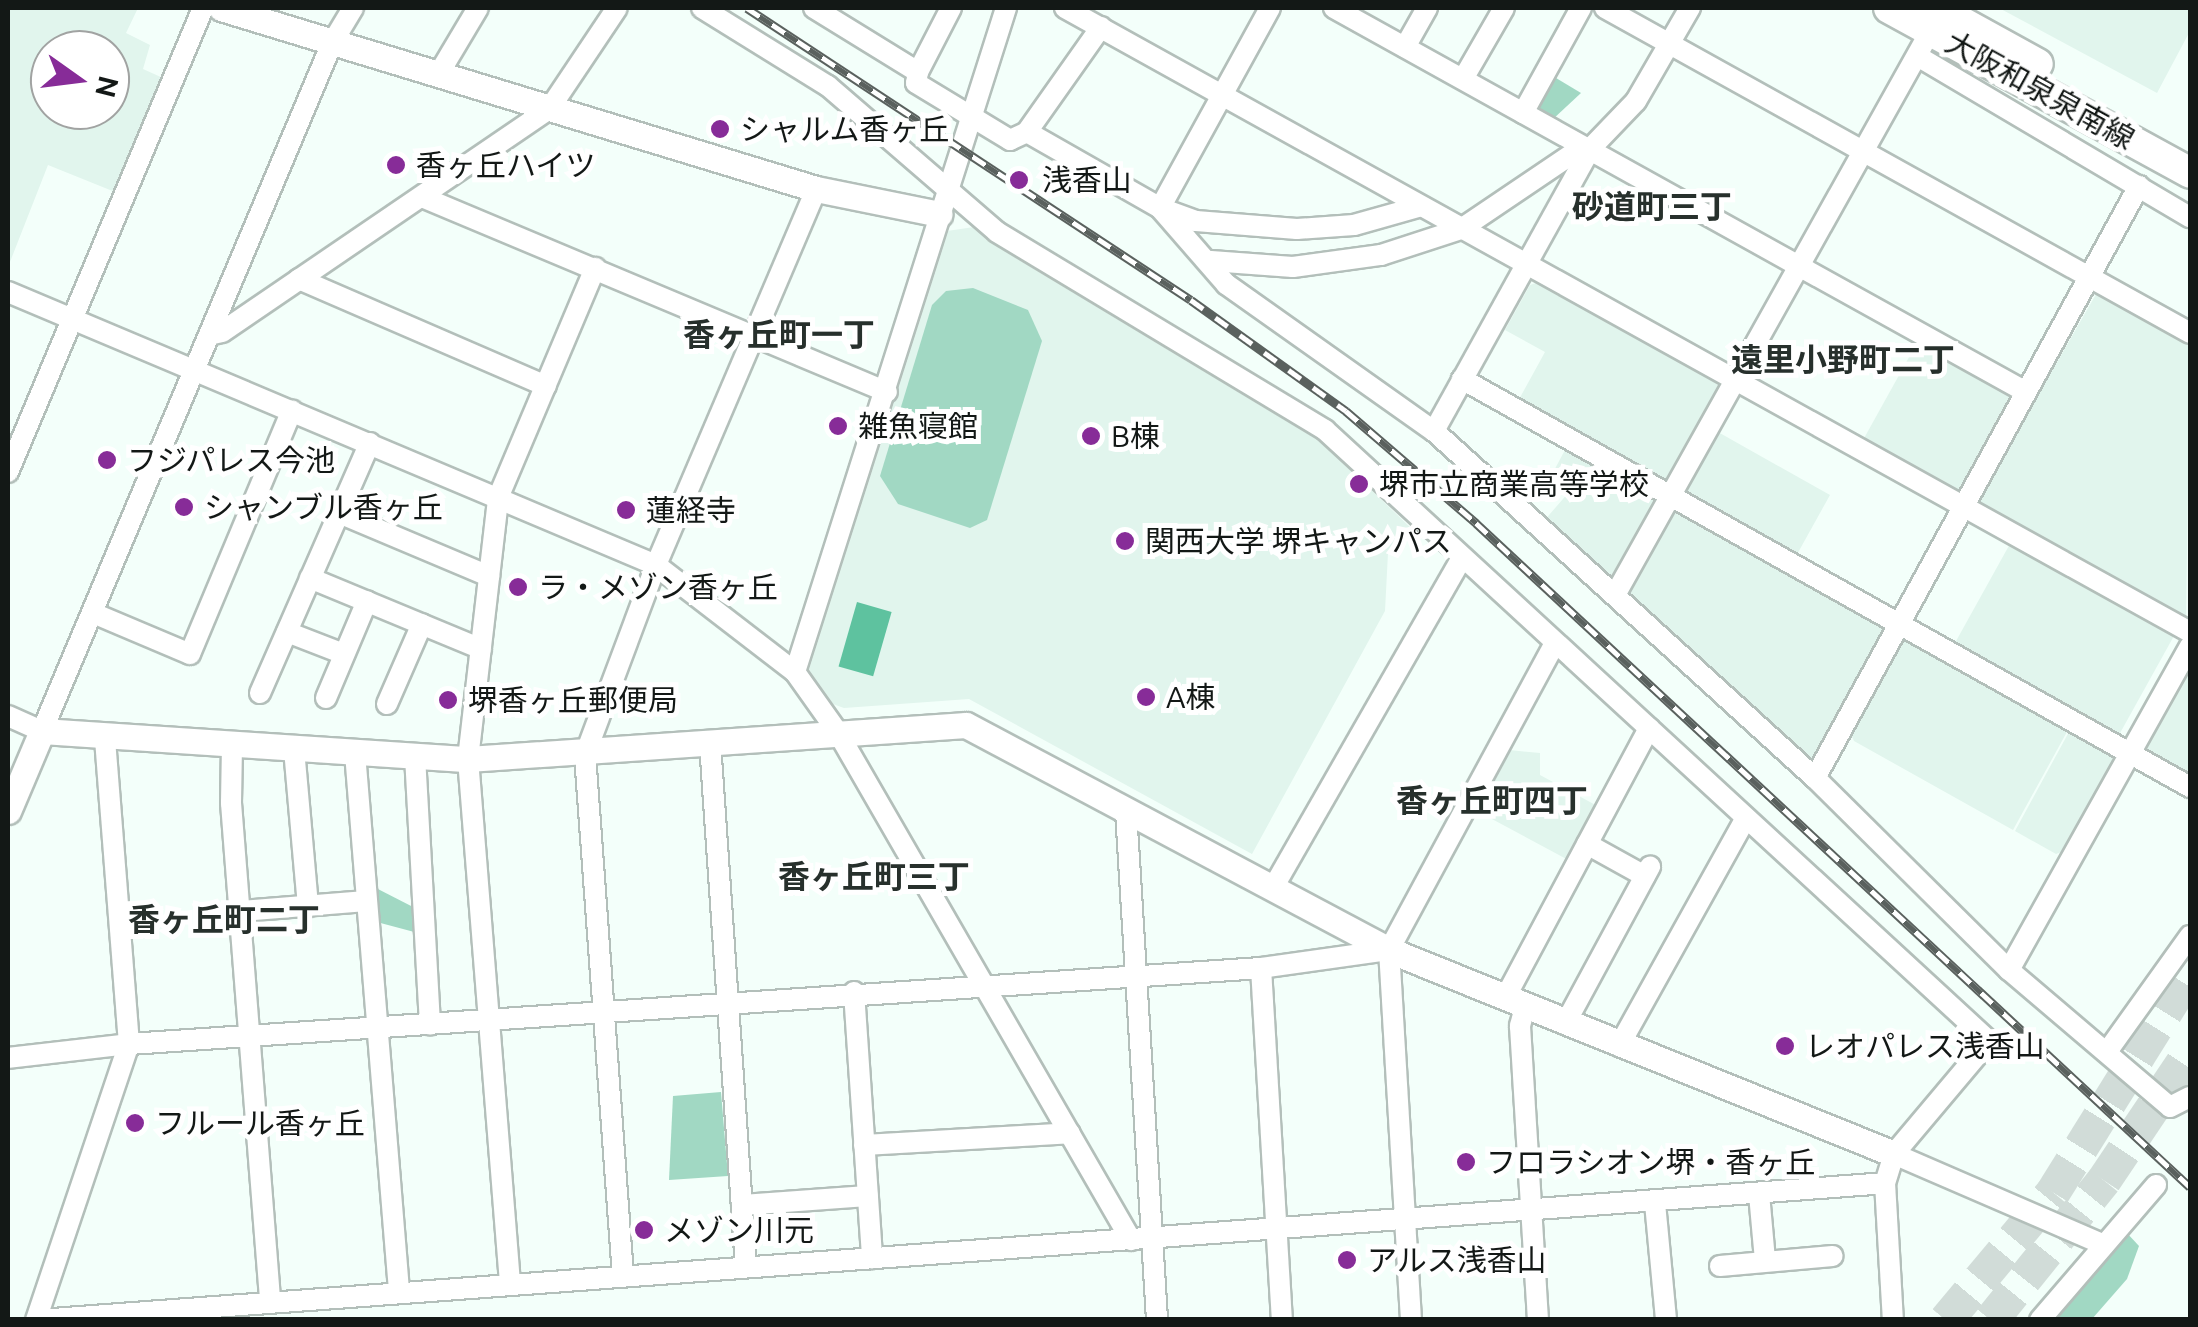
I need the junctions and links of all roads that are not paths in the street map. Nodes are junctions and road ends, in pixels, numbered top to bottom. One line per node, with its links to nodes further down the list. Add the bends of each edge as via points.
1 (203, 8): 51 (street)
2 (221, 8): 21 (street)
3 (353, 8): 21 (street)
4 (478, 8): 25 (street)
5 (617, 8): 28 (street)
6 (702, 8): 39 (street, via 828,86)
7 (814, 8): 24 (street)
8 (952, 8): 24 (street)
9 (1006, 8): 30 (street)
10 (1064, 8): 20 (street)
11 (1270, 8): 27 (street)
12 (1426, 8): 23 (street)
13 (1504, 8): 26 (street)
14 (1581, 8): 29 (street)
15 (1604, 8): 22 (street)
16 (1690, 8): 22 (street)
17 (1888, 8): 19 (main road, 大阪和泉泉南線)
18 (1343, 10): 23 (street)
19 (1934, 22): 33 (main road, 大阪和泉泉南線); 34 (street); 35 (main road, 大阪和泉泉南線); 36 (street)
20 (1101, 27): 27 (street); 31 (street)
21 (332, 43): 25 (street); 54 (street)
22 (1672, 46): 32 (street, via 1636,100); 34 (street)
23 (1405, 47): 26 (street)
24 (918, 72): 30 (street, via 916,83)
25 (438, 75): 28 (street)
26 (1463, 79): 29 (street)
27 (1222, 96): 40 (street); 41 (street)
28 (550, 108): 37 (street); 38 (street)
29 (1524, 112): 32 (street)
30 (972, 114): 31 (street, via 1010,140); 39 (street)
31 (1027, 132): 41 (street)
32 (1590, 149): 43 (street, via 1575,152); 45 (street); 46 (street)
33 (2190, 151)
34 (1861, 155): 46 (street); 48 (street)
35 (2190, 173)
36 (2139, 186): 42 (street); 48 (street)
37 (816, 189): 39 (street); 53 (street)
38 (422, 197): 47 (street); 49 (street)
39 (944, 202): 59 (street); 69 (street, via 1324,430)
40 (1418, 207): 41 (street, via 1354,225 1297,228 1196,220); 43 (street)
41 (1160, 208): 44 (street)
42 (2190, 217)
43 (1461, 229): 44 (street, via 1381,255 1310,264); 45 (street)
44 (1211, 261): 62 (street, via 1226,284)
45 (1529, 266): 56 (street); 57 (street)
46 (1802, 266): 57 (street); 60 (street)
47 (595, 268): 53 (street); 58 (street)
48 (2088, 279): 52 (street); 60 (street)
49 (300, 280): 54 (street); 58 (street)
50 (8, 292): 51 (street)
51 (71, 318): 55 (street); 64 (street)
52 (2190, 333)
53 (755, 334): 59 (street); 70 (street)
54 (208, 335): 55 (street)
55 (194, 368): 61 (street); 75 (street)
56 (1462, 379): 62 (street); 65 (street)
57 (1734, 380): 65 (street); 67 (street)
58 (546, 386): 66 (street)
59 (887, 392): 84 (street)
60 (2026, 392): 67 (street)
61 (292, 410): 63 (street); 75 (street, via 190,654)
62 (1434, 431): 73 (street)
63 (370, 443): 66 (street); 68 (street)
64 (8, 472)
65 (1672, 494): 73 (street); 77 (street)
66 (498, 498): 70 (street); 71 (street)
67 (1964, 507): 77 (street); 79 (street)
68 (340, 512): 71 (street); 72 (street)
69 (1460, 559): 80 (street); 107 (street)
70 (656, 565): 84 (street); 97 (street)
71 (489, 576): 82 (street)
72 (310, 578): 74 (street); 78 (street)
73 (1615, 595): 101 (street)
74 (367, 601): 76 (street); 83 (street)
75 (93, 612): 90 (street)
76 (422, 624): 82 (street); 87 (street)
77 (1899, 624): 99 (street); 101 (street)
78 (287, 632): 83 (street); 85 (street)
79 (2190, 632)
80 (1554, 646): 89 (street); 112 (street)
81 (2190, 646): 99 (street)
82 (481, 648): 100 (street)
83 (344, 654): 86 (street)
84 (794, 672): 91 (street)
85 (260, 693)
86 (326, 698)
87 (387, 704)
88 (8, 716): 90 (street)
89 (1648, 728): 105 (street); 106 (street)
90 (42, 731): 92 (street); 103 (street)
91 (837, 731): 93 (street); 104 (street, via 966,724); 116 (street)
92 (105, 738): 94 (street); 126 (street)
93 (710, 743): 97 (street); 118 (street)
94 (232, 745): 95 (street); 110 (street)
95 (294, 749): 96 (street); 109 (street)
96 (355, 754): 98 (street); 108 (street)
97 (585, 755): 100 (street); 120 (street)
98 (415, 756): 100 (street); 123 (street)
99 (2130, 756): 102 (street); 114 (street)
100 (468, 759): 121 (street)
101 (1815, 778): 114 (street)
102 (2190, 787)
103 (8, 811)
104 (1126, 811): 107 (street); 115 (street)
105 (1746, 818): 127 (street); 133 (street, via 1988,1040)
106 (1588, 844): 119 (street); 122 (street, via 1647,871)
107 (1274, 886): 112 (street)
108 (366, 901): 109 (street); 124 (street)
109 (308, 906): 110 (street)
110 (242, 910): 125 (street)
111 (2190, 936): 128 (street)
112 (1390, 950): 113 (street); 119 (street); 141 (street)
113 (1262, 968): 115 (street); 142 (street)
114 (2009, 970): 128 (street)
115 (1136, 975): 116 (street); 143 (street)
116 (983, 983): 117 (street); 131 (street)
117 (854, 992): 118 (street); 132 (street)
118 (726, 1002): 120 (street); 139 (street)
119 (1515, 1002): 122 (street); 140 (street)
120 (604, 1011): 121 (street); 150 (street)
121 (488, 1020): 123 (street); 151 (street)
122 (1565, 1024): 127 (street)
123 (430, 1025): 124 (street)
124 (376, 1029): 125 (street); 152 (street)
125 (253, 1037): 126 (street); 153 (street)
126 (129, 1044): 129 (street); 154 (street)
127 (1619, 1046): 133 (street)
128 (2109, 1050): 130 (street, via 2170,1106)
129 (8, 1058)
130 (2190, 1097)
131 (1070, 1133): 132 (street); 143 (street)
132 (864, 1144): 137 (street)
133 (1894, 1154): 134 (street); 144 (street)
134 (1885, 1183): 136 (street); 160 (street)
135 (2156, 1185): 144 (street)
136 (1760, 1194): 138 (street); 147 (street)
137 (868, 1196): 139 (street); 146 (street)
138 (1656, 1203): 140 (street); 159 (street)
139 (742, 1205): 149 (street)
140 (1532, 1208): 141 (street); 158 (street)
141 (1402, 1222): 142 (street); 157 (street)
142 (1275, 1229): 143 (street); 156 (street)
143 (1141, 1239): 146 (street); 155 (street)
144 (2104, 1245): 161 (street)
145 (1833, 1256): 147 (street)
146 (872, 1258): 149 (street)
147 (1766, 1260): 148 (street)
148 (1720, 1266)
149 (746, 1267): 150 (street)
150 (622, 1276): 151 (street)
151 (510, 1283): 152 (street)
152 (399, 1291): 153 (street)
153 (270, 1302): 154 (street)
154 (38, 1320)
155 (1157, 1320)
156 (1282, 1320)
157 (1412, 1320)
158 (1538, 1320)
159 (1666, 1320)
160 (1892, 1320)
161 (2040, 1320)

